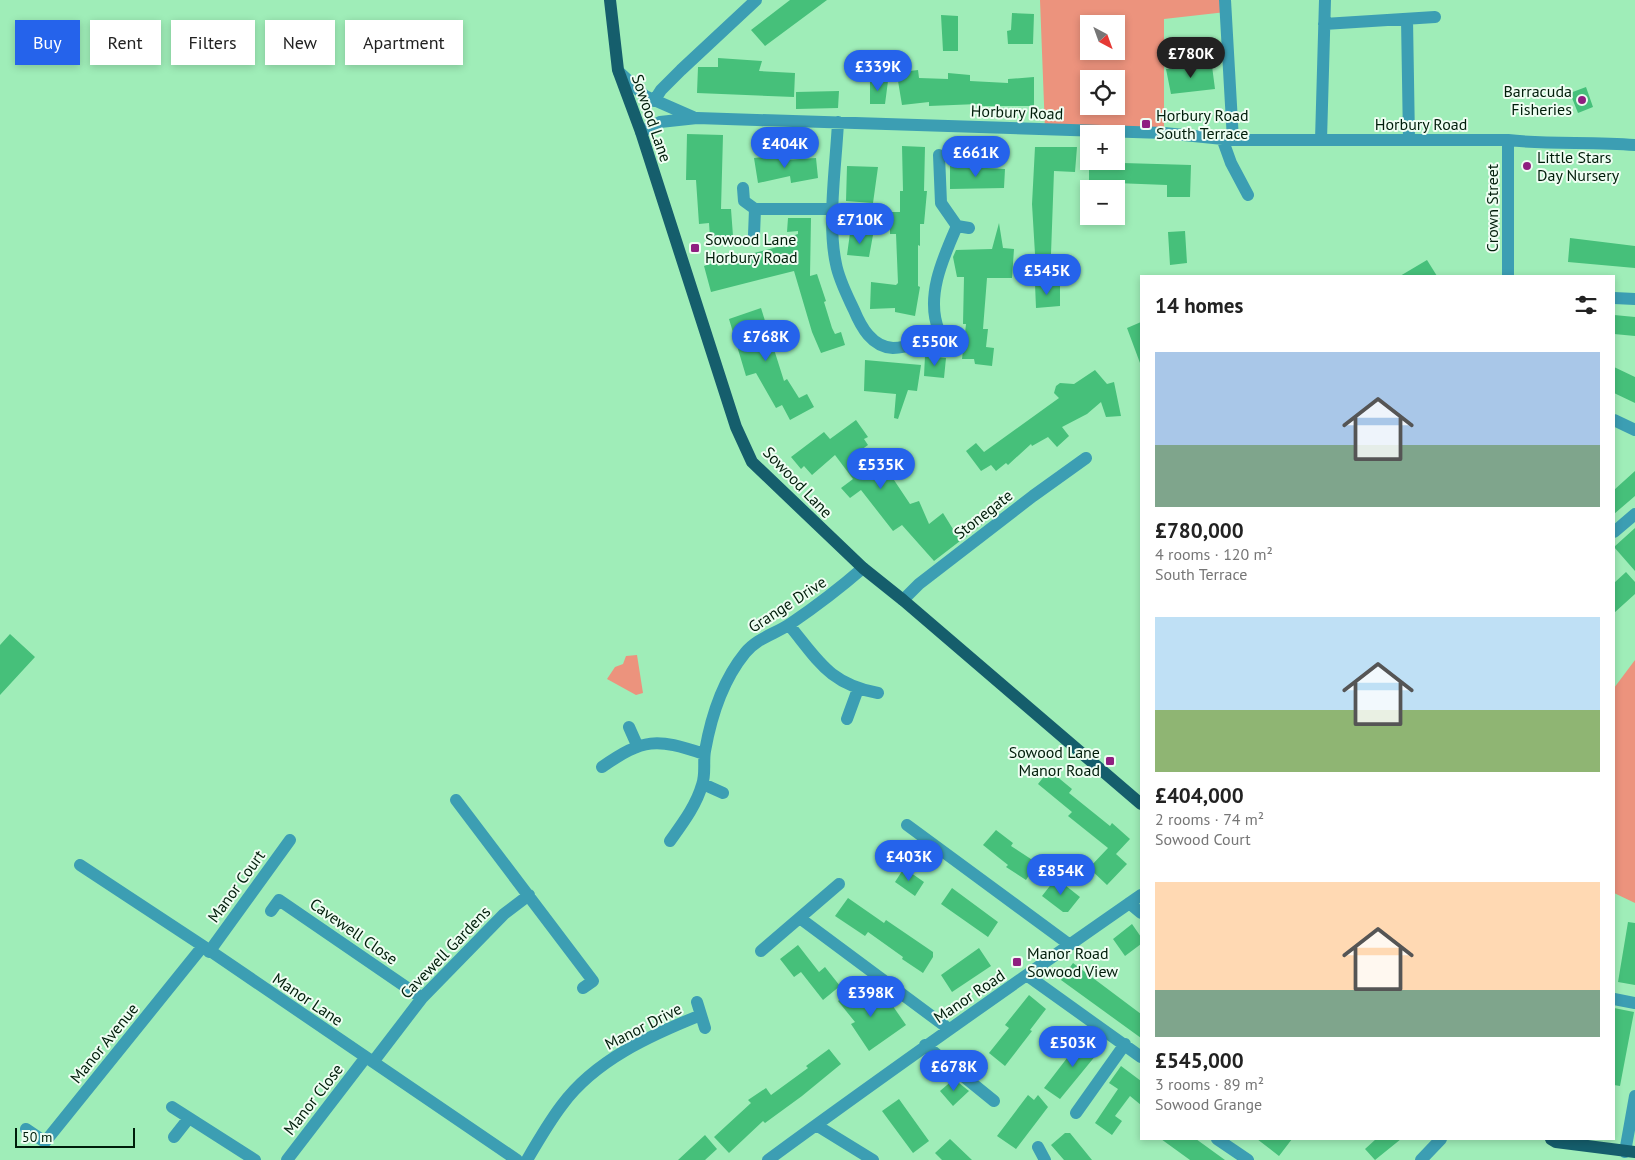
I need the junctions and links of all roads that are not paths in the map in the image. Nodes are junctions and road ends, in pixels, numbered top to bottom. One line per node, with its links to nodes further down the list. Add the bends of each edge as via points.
1 (610, 0): 8 (main road, Sowood Lane)
2 (756, 0): 9 (street, via 681,70)
3 (1225, 0): 13 (street)
4 (1325, 0): 7 (street)
5 (1435, 17): 6 (street)
6 (1407, 19): 7 (street); 15 (street)
7 (1324, 24): 14 (street)
8 (618, 70): 9 (street, Horbury Road, via 630,84); 12 (main road, Sowood Lane)
9 (654, 101): 10 (street, Horbury Road)
10 (697, 118): 11 (street, Horbury Road); 12 (street, Horbury Road, via 660,122)
11 (838, 122): 13 (street, Horbury Road, via 1164,133); 22 (street)
12 (641, 132): 32 (main road, Sowood Lane, via 736,427 752,462)
13 (1227, 139): 14 (street, Horbury Road); 20 (street, via 1231,163)
14 (1321, 140): 15 (street, Horbury Road)
15 (1409, 140): 16 (street, Horbury Road)
16 (1508, 140): 17 (street, Horbury Road, via 1542,144); 24 (street, Crown Street)
17 (1635, 145)
18 (939, 155): 22 (street, via 941,203 963,227 936,287 935,322 939,332 904,347 892,348 880,345 863,329 842,283 833,246)
19 (743, 188): 21 (street, via 744,201)
20 (1248, 195)
21 (755, 209): 22 (street); 23 (street)
22 (834, 210)
23 (754, 235)
24 (1508, 275)
25 (1615, 298): 26 (street)
26 (1635, 299)
27 (1615, 420): 28 (street)
28 (1635, 430)
29 (1086, 458): 33 (street, Stonegate, via 919,584)
30 (1635, 514): 31 (street)
31 (1615, 531)
32 (863, 568): 33 (main road, Sowood Lane); 34 (street, Grange Drive)
33 (903, 600): 45 (main road, Sowood Lane)
34 (789, 625): 35 (street, via 822,666 845,684); 40 (street, Grange Drive, via 760,639 736,667 714,712)
35 (858, 689): 36 (street); 37 (street)
36 (878, 694)
37 (847, 719)
38 (630, 726): 39 (street)
39 (637, 745): 40 (street, via 673,744); 41 (street)
40 (704, 754): 42 (street, Grange Drive)
41 (602, 767)
42 (702, 784): 43 (street); 48 (street, Grange Drive, via 688,816)
43 (723, 794)
44 (456, 800): 51 (street)
45 (1140, 803)
46 (907, 825): 57 (street)
47 (290, 840): 58 (street, Manor Court)
48 (670, 841)
49 (80, 865): 58 (street, Manor Lane)
50 (839, 884): 56 (street)
51 (529, 895): 61 (street, via 593,981); 62 (street, Cavewell Gardens, via 504,914)
52 (1140, 896): 53 (street, Manor Road)
53 (1129, 903): 55 (street); 57 (street, Manor Road)
54 (271, 911): 62 (street, Cavewell Close, via 279,900)
55 (1140, 912)
56 (801, 919): 59 (street); 66 (street)
57 (1070, 945): 60 (street, Manor Road)
58 (206, 949): 70 (street, Manor Lane); 77 (street, Manor Avenue, via 45,1142)
59 (761, 951)
60 (1028, 976): 66 (street, Manor Road); 67 (street)
61 (584, 988)
62 (422, 998): 70 (street, Cavewell Gardens)
63 (1615, 999): 64 (street)
64 (1635, 1003)
65 (705, 1028): 87 (street, Manor Drive, via 699,1008 611,1059 562,1104)
66 (949, 1029): 68 (street, Manor Road)
67 (1125, 1044): 69 (street); 74 (street)
68 (925, 1045): 72 (street); 76 (street, Manor Road)
69 (1140, 1057)
70 (369, 1060): 85 (street, Manor Close); 86 (street, Manor Lane)
71 (1635, 1096): 83 (street)
72 (994, 1101)
73 (172, 1107): 75 (street)
74 (1076, 1113)
75 (189, 1118): 78 (street); 84 (street)
76 (816, 1125): 88 (street, Manor Road); 89 (street)
77 (26, 1129)
78 (174, 1137)
79 (1218, 1140): 91 (street)
80 (1440, 1140): 92 (street)
81 (1553, 1140): 83 (main road)
82 (1038, 1147): 90 (street)
83 (1630, 1152)
84 (255, 1160)
85 (286, 1160)
86 (517, 1160)
87 (527, 1160)
88 (768, 1160)
89 (873, 1160)
90 (1045, 1160)
91 (1248, 1160)
92 (1421, 1160)

